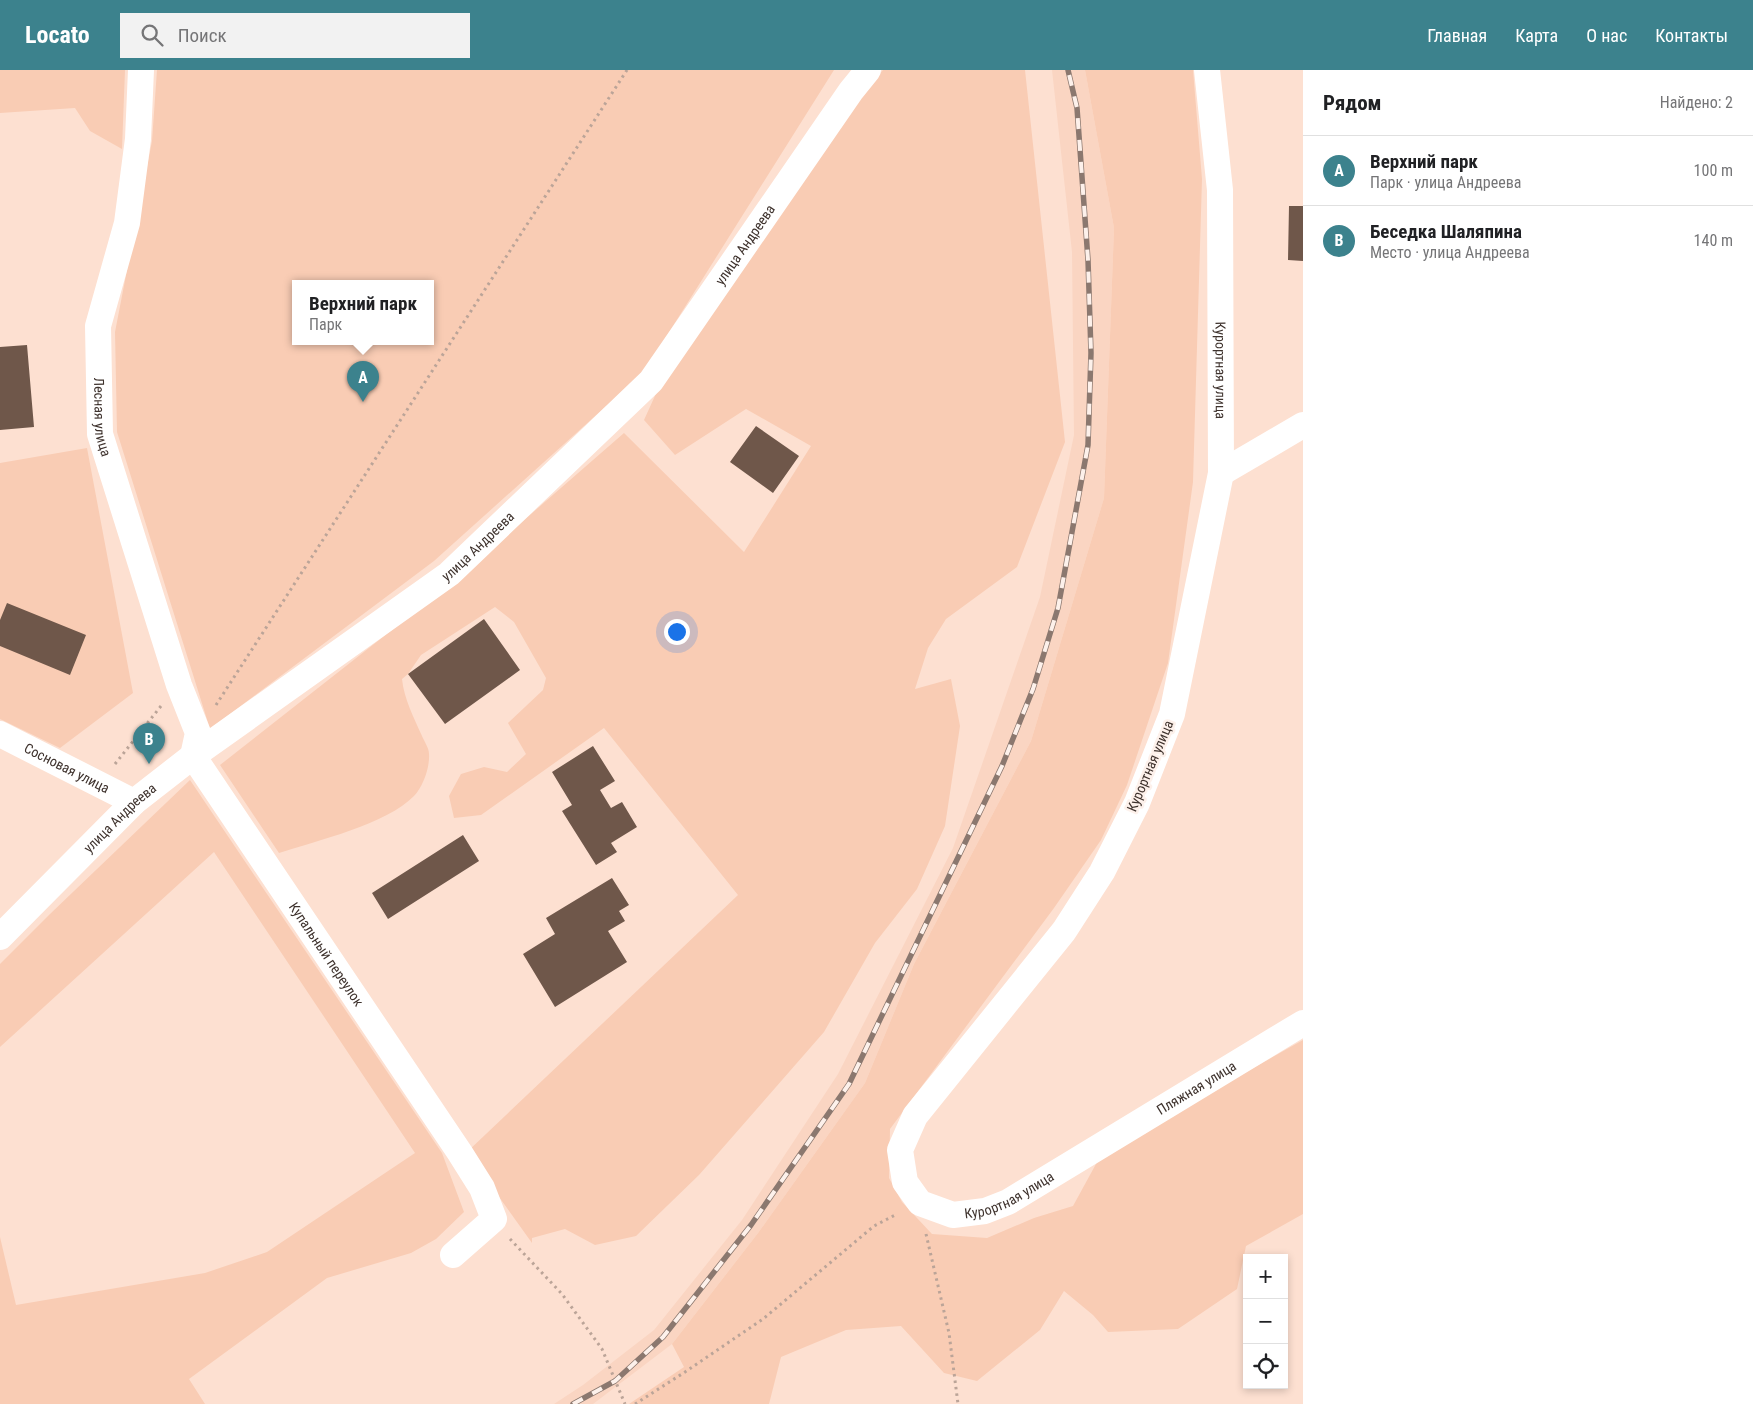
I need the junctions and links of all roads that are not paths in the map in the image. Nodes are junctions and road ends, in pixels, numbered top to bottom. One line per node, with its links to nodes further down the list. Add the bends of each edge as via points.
1 (141, 70): 7 (street, Лесная улица, via 138,139 127,223 98,326 100,434)
2 (868, 70): 7 (street, улица Андреева, via 651,381 449,574)
3 (1207, 70): 5 (street, Курортная улица, via 1220,190)
4 (1303, 425): 5 (street)
5 (1221, 473): 11 (street, Курортная улица, via 1172,714 1137,803 1102,872 1064,931 915,1116 900,1150 905,1182 920,1203 953,1215 985,1211 1008,1202)
6 (0, 734): 8 (street, Сосновая улица)
7 (195, 745): 8 (street, улица Андреева); 12 (street, Купальный переулок, via 482,1188 494,1219)
8 (134, 802): 9 (street, улица Андреева)
9 (0, 937)
10 (1303, 1023): 11 (street, Пляжная улица)
11 (1089, 1152)
12 (453, 1255)

